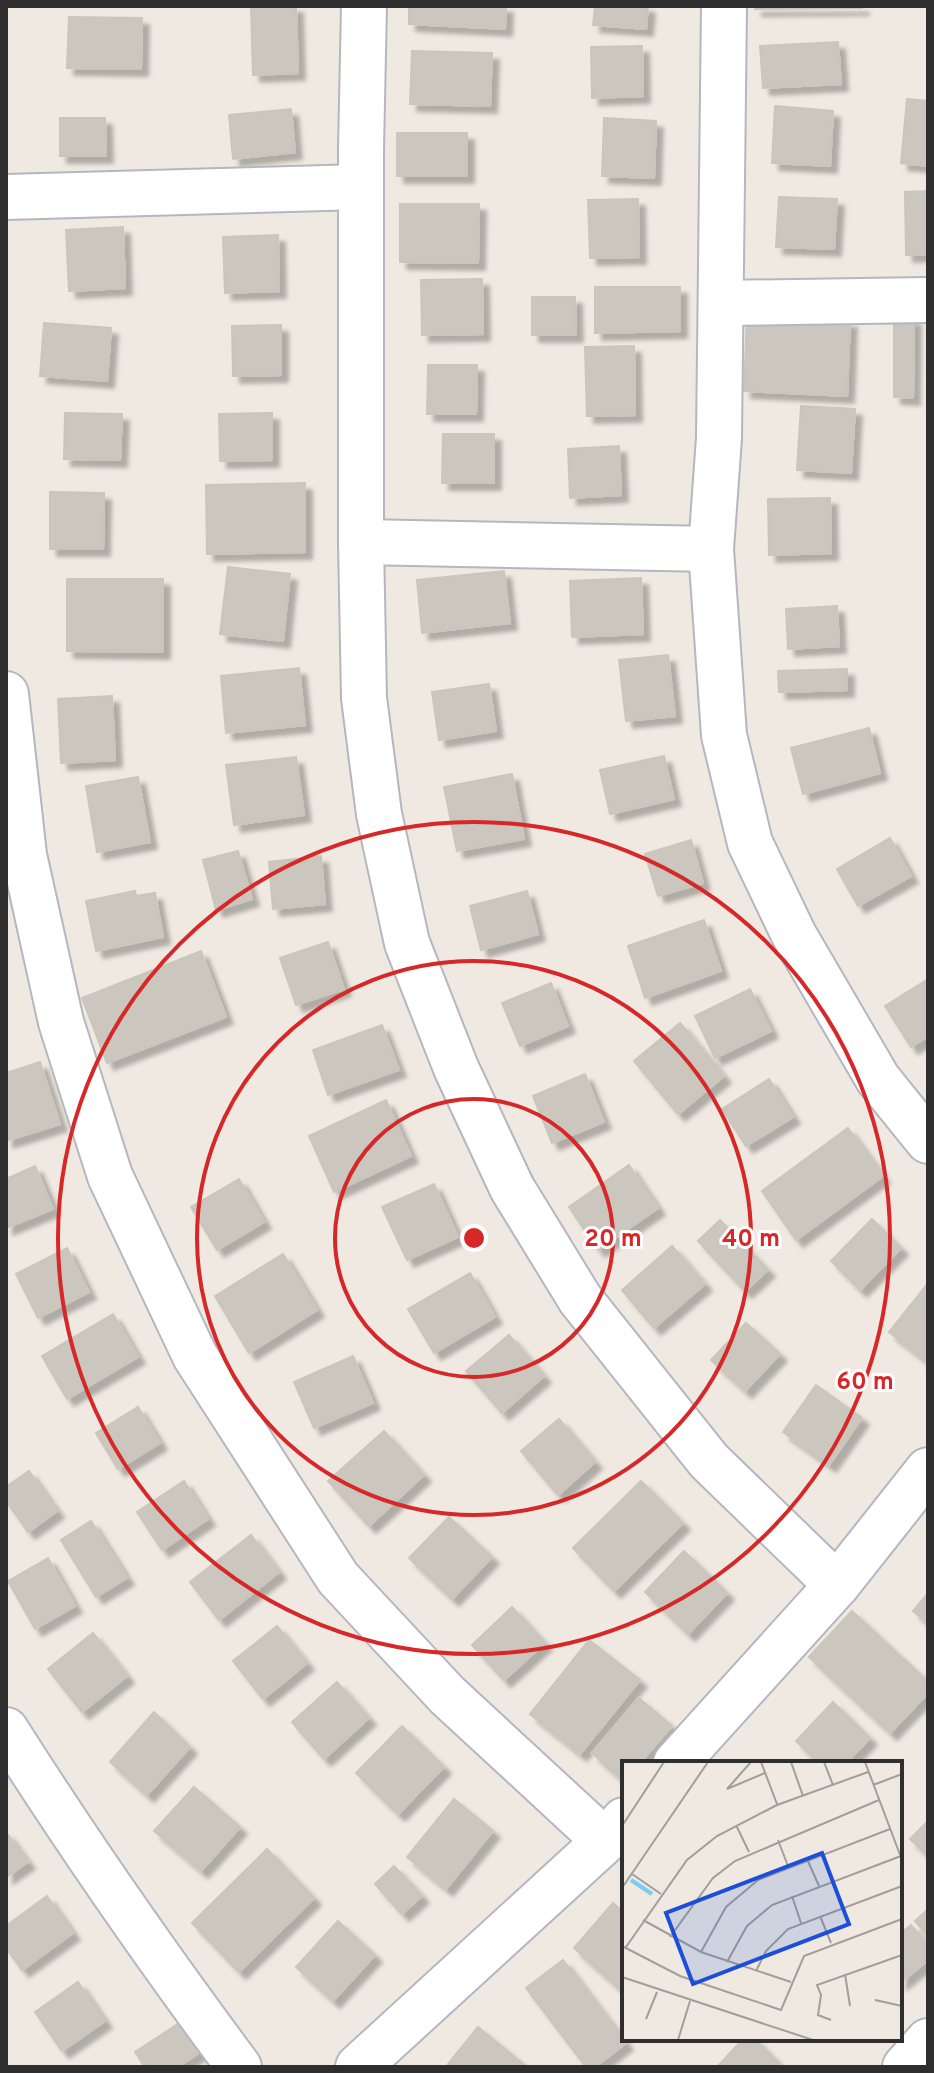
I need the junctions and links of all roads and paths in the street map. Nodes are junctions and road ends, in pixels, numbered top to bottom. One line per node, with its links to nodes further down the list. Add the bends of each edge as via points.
1 (364, 6): 3 (street)
2 (724, 6): 6 (street)
3 (361, 187): 4 (street); 7 (street)
4 (6, 197)
5 (928, 300): 6 (street)
6 (721, 303): 8 (street)
7 (361, 542): 8 (street); 12 (street, via 364,698 379,814 407,943 456,1068 512,1188 580,1299 709,1461)
8 (711, 549): 10 (street, via 724,735 750,843 794,935 878,1079)
9 (6, 694): 15 (street, via 24,855 61,1022 110,1176 195,1356 338,1578 447,1695)
10 (928, 1141)
11 (928, 1470): 12 (street)
12 (837, 1585): 14 (street)
13 (6, 1730): 17 (street)
14 (678, 1761)
15 (614, 1831): 18 (street)
16 (928, 2041): 19 (street)
17 (239, 2067)
18 (358, 2067)
19 (905, 2067)

